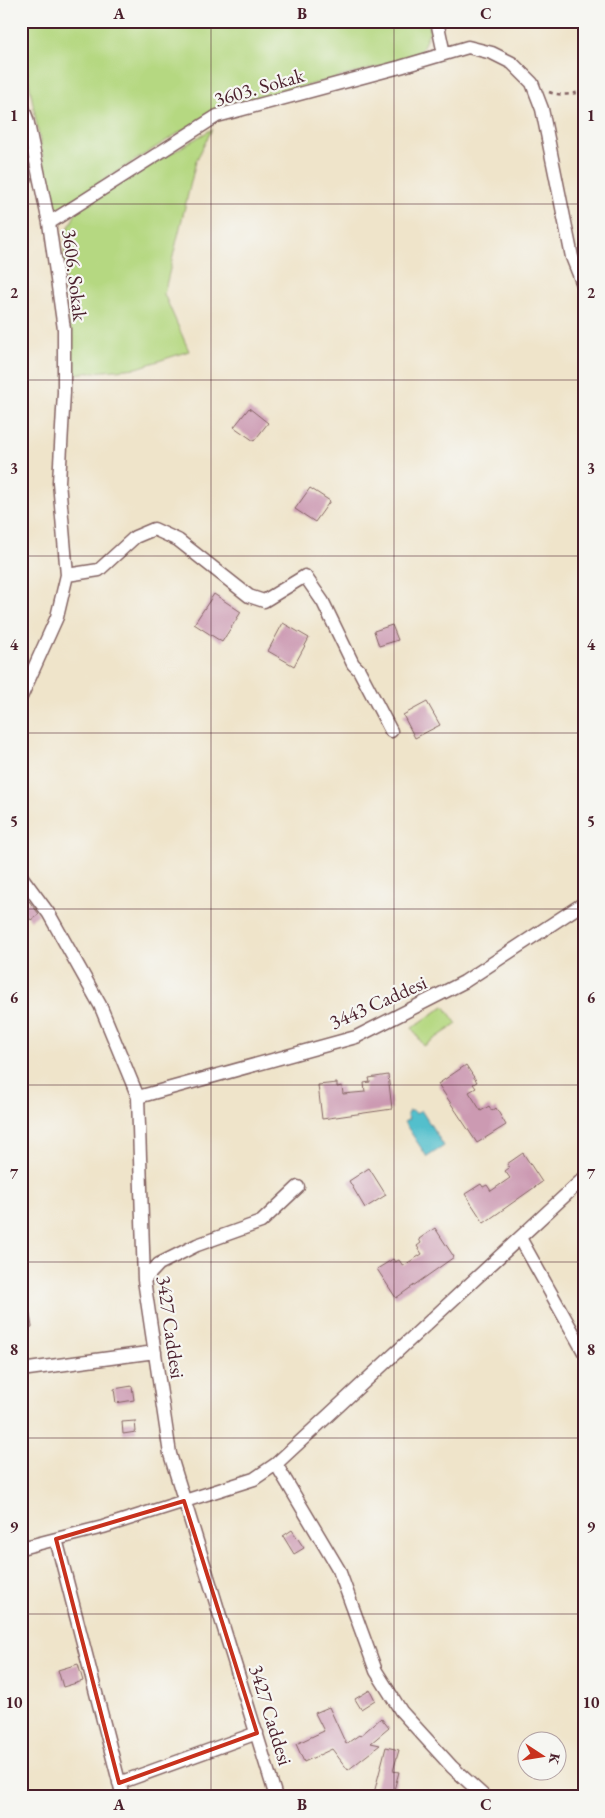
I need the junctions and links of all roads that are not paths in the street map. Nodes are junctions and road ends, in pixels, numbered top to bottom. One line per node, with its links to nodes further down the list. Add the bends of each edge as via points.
1 (437, 21): 2 (street)
2 (444, 54): 4 (street, 3603. Sokak, via 218,116); 5 (street, 3603. Sokak, via 468,47 492,53 512,63 532,84 542,110 572,257)
3 (21, 102): 4 (street, 3606. Sokak)
4 (49, 223): 6 (street, 3606. Sokak, via 64,330 59,482)
5 (584, 287)
6 (67, 575): 7 (street, 3606. Sokak, via 57,617); 8 (street, via 99,570 135,537 154,529 178,540 249,596 264,602 305,576 323,602)
7 (21, 697)
8 (391, 732)
9 (21, 876): 11 (street, 3427 Caddesi, via 49,914 100,1005)
10 (584, 903): 11 (street, 3443 Caddesi, via 464,982 356,1037)
11 (138, 1097): 15 (street, 3427 Caddesi)
12 (584, 1178): 14 (street)
13 (298, 1187): 15 (street, via 262,1222 198,1245 159,1264)
14 (520, 1238): 17 (street); 19 (street)
15 (144, 1280): 16 (street, 3427 Caddesi)
16 (155, 1352): 18 (street); 20 (street, 3427 Caddesi, via 170,1454)
17 (584, 1352)
18 (21, 1370)
19 (276, 1464): 20 (street, via 254,1479); 27 (street, via 339,1570 376,1672 401,1711 452,1767)
20 (184, 1501): 21 (street); 23 (street, 3427 Caddesi)
21 (56, 1539): 22 (street); 24 (street)
22 (21, 1548)
23 (256, 1733): 24 (street); 26 (street, 3427 Caddesi)
24 (119, 1783): 25 (street)
25 (123, 1797)
26 (276, 1797)
27 (485, 1797)

